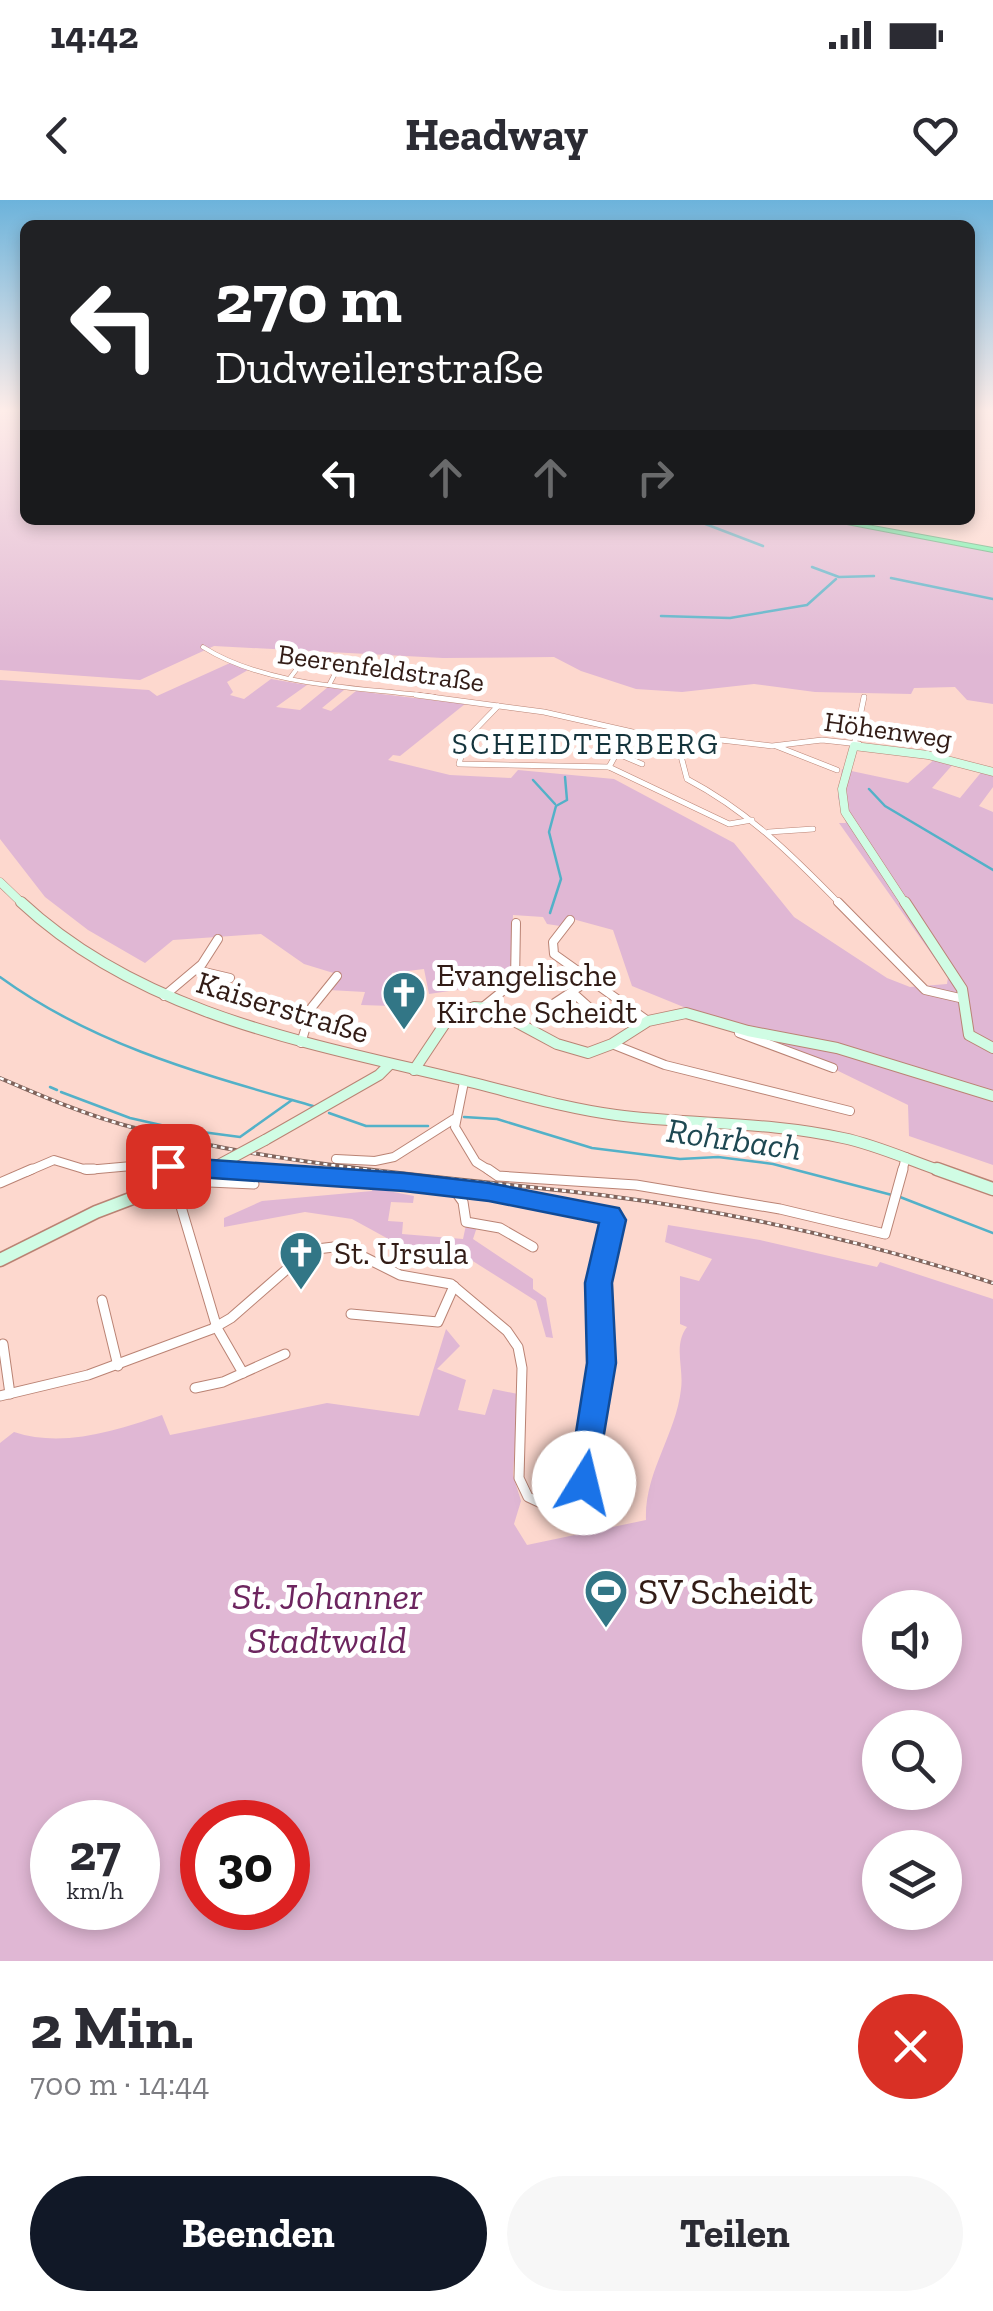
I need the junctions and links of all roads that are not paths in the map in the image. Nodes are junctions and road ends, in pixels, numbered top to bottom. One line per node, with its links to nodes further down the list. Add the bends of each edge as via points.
1 (856, 525): 3 (highway)
2 (865, 525): 3 (highway)
3 (993, 549)
4 (203, 647): 7 (street, Beerenfeldstraße)
5 (302, 662): 7 (street)
6 (338, 668): 8 (street)
7 (290, 678): 8 (street, Beerenfeldstraße)
8 (330, 685): 10 (street, Beerenfeldstraße)
9 (864, 697): 15 (street)
10 (498, 706): 11 (street, Höhenweg); 12 (street)
11 (641, 735): 14 (street, Höhenweg); 17 (street)
12 (468, 736): 13 (street); 19 (street, via 458,764)
13 (538, 737)
14 (677, 741): 16 (street, Höhenweg); 22 (street, via 687,779)
15 (856, 745): 16 (street, Höhenweg, via 822,740); 20 (street); 21 (street, Höhenweg, via 919,752)
16 (776, 746): 20 (street, Höhenweg)
17 (616, 753): 18 (street); 19 (street)
18 (642, 764)
19 (609, 767): 22 (street, via 732,825)
20 (844, 771): 35 (street, via 846,812)
21 (993, 772)
22 (752, 820): 24 (street)
23 (812, 829): 24 (street)
24 (769, 832): 35 (street, via 919,985)
25 (0, 882): 34 (street, Kaiserstraße, via 62,936)
26 (570, 920): 32 (street, via 553,951)
27 (516, 923): 36 (street, via 515,981)
28 (218, 939): 29 (street)
29 (196, 970): 31 (street); 34 (street)
30 (336, 976): 41 (street, via 312,1007)
31 (230, 978)
32 (591, 979): 33 (street); 39 (street)
33 (572, 992): 37 (street); 38 (street)
34 (164, 996): 41 (street, Kaiserstraße)
35 (966, 1000): 43 (street, via 963,1035)
36 (484, 1006): 42 (street, via 578,1052); 46 (street, via 446,1022)
37 (544, 1010)
38 (600, 1016)
39 (648, 1021): 40 (street, via 686,1013); 42 (street)
40 (726, 1024): 45 (street); 48 (street, via 837,1048)
41 (301, 1044): 44 (street, Kaiserstraße)
42 (612, 1044): 49 (street, via 665,1065)
43 (993, 1050)
44 (389, 1065): 46 (street, Kaiserstraße); 54 (street, bridge)
45 (833, 1068)
46 (414, 1070): 47 (street, Kaiserstraße)
47 (464, 1082): 50 (street); 51 (street, Kaiserstraße, via 614,1115 820,1134)
48 (993, 1096)
49 (850, 1110)
50 (454, 1118): 51 (street, via 479,1165 498,1176 636,1185 885,1234); 52 (street, via 394,1159)
51 (906, 1156): 60 (street, Kaiserstraße)
52 (336, 1159)
53 (154, 1166): 56 (street, via 86,1170 54,1160); 58 (street); 59 (street)
54 (211, 1174): 55 (street); 57 (street)
55 (178, 1182): 59 (street); 66 (street)
56 (0, 1183)
57 (254, 1184)
58 (454, 1188): 61 (street, via 466,1222 500,1228); 63 (street, via 613,1220 598,1283 602,1363 584,1483 575,1500 553,1506 530,1502 518,1474 522,1371 516,1342)
59 (157, 1189): 62 (street)
60 (993, 1189)
61 (532, 1247)
62 (0, 1260)
63 (454, 1286): 65 (street, via 438,1322); 66 (street, via 396,1275 352,1246 326,1246)
64 (102, 1300): 69 (street)
65 (351, 1314)
66 (216, 1328): 69 (street); 70 (street)
67 (3, 1344): 72 (street)
68 (285, 1354): 70 (street)
69 (118, 1366): 72 (street)
70 (243, 1373): 71 (street)
71 (195, 1388)
72 (5, 1395)

